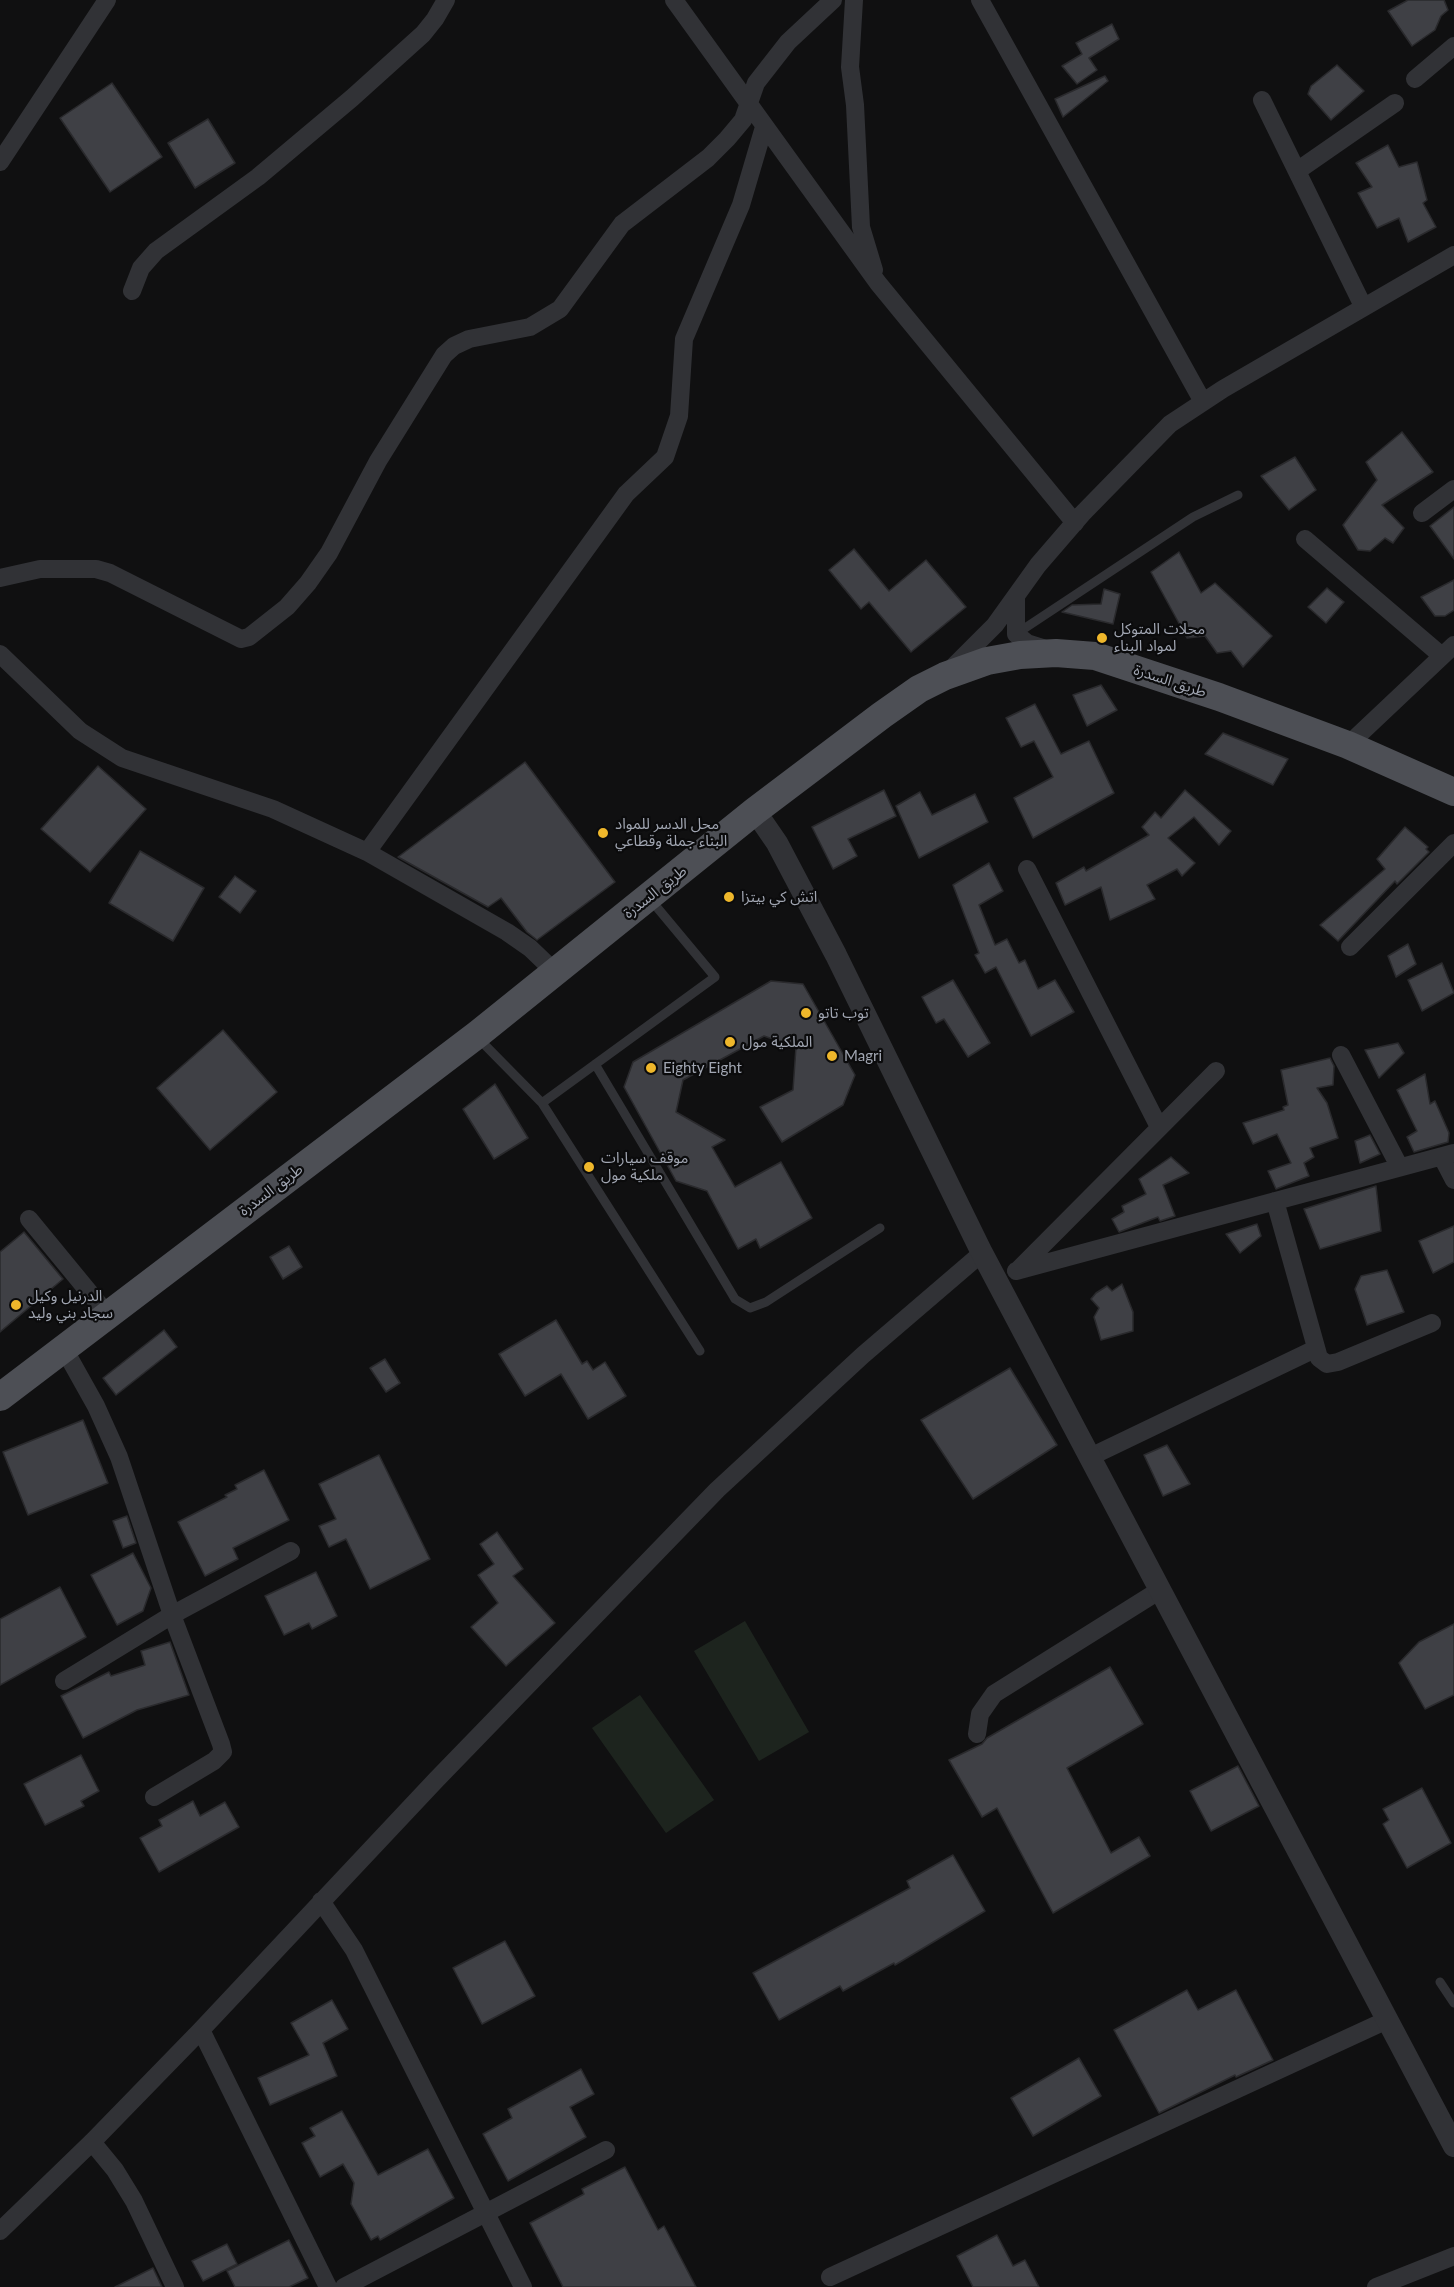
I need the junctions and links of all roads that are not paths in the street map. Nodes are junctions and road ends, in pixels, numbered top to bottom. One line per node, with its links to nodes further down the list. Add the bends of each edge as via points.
1 (107, 0): 13 (street)
2 (446, 0): 17 (street, via 423,34 352,98 258,177 156,251 141,268)
3 (674, 0): 10 (street)
4 (833, 0): 10 (street, via 788,42 756,83)
5 (854, 0): 16 (street, via 850,67 861,227)
6 (980, 0): 19 (street)
7 (1454, 46): 8 (street)
8 (1415, 79)
9 (1262, 100): 14 (street)
10 (749, 103): 12 (street); 25 (street, via 743,120 708,158 622,224 560,309 530,327 469,339 444,355 378,461 324,560 287,607 249,638 241,639 96,569 40,569)
11 (1395, 103): 14 (street)
12 (764, 127): 16 (street); 36 (street, via 741,205 684,339 679,416 665,457 626,494)
13 (0, 162)
14 (1297, 171): 18 (street)
15 (1454, 255): 18 (street)
16 (878, 284): 23 (street)
17 (132, 291)
18 (1363, 306): 19 (street)
19 (1203, 402): 23 (street, via 1170,424)
20 (1454, 489): 22 (street)
21 (1238, 495): 27 (lane, via 1193,517)
22 (1422, 513)
23 (1075, 523): 26 (street)
24 (1305, 539): 28 (street)
25 (0, 578)
26 (1016, 597): 27 (street); 31 (street, via 995,625)
27 (1016, 634): 29 (street, via 1027,643)
28 (1448, 650): 32 (street)
29 (1056, 653): 31 (main road, طريق السدرة, via 987,661); 32 (main road, طريق السدرة, via 1095,656)
30 (0, 654): 36 (street, via 80,731 122,758 273,809)
31 (945, 676): 34 (main road, طريق السدرة, via 882,715)
32 (1348, 745): 33 (main road, طريق السدرة)
33 (1454, 792)
34 (755, 811): 38 (main road, طريق السدرة); 53 (street, via 777,843 836,955)
35 (1454, 843): 39 (street)
36 (367, 852): 40 (street, via 507,932)
37 (1027, 869): 46 (street)
38 (649, 897): 40 (main road, طريق السدرة); 43 (lane, via 715,976)
39 (1350, 947)
40 (555, 972): 41 (main road, طريق السدرة)
41 (476, 1035): 45 (lane); 55 (main road, طريق السدرة)
42 (1341, 1055): 48 (street)
43 (595, 1064): 45 (lane); 52 (lane, via 735,1299 750,1308 766,1302)
44 (1216, 1071): 46 (street)
45 (542, 1103): 59 (lane)
46 (1159, 1127): 54 (street)
47 (1448, 1155): 48 (street); 49 (street)
48 (1399, 1166): 50 (street)
49 (1454, 1180)
50 (1275, 1201): 54 (street); 58 (street)
51 (29, 1219): 55 (street)
52 (880, 1228)
53 (982, 1253): 54 (street); 68 (street, via 863,1355 717,1490)
54 (1008, 1278): 61 (street)
55 (107, 1314): 57 (main road, طريق السدرة)
56 (1432, 1323): 58 (street, via 1338,1362 1327,1364 1318,1358)
57 (63, 1347): 60 (main road, طريق السدرة); 64 (street, via 111,1439)
58 (1315, 1349): 61 (street)
59 (700, 1351)
60 (0, 1397)
61 (1090, 1457): 63 (street)
62 (291, 1551): 64 (street)
63 (1160, 1590): 66 (street, via 994,1694 980,1714); 71 (street)
64 (172, 1615): 65 (street); 67 (street, via 223,1752)
65 (63, 1681)
66 (977, 1734)
67 (154, 1797)
68 (321, 1901): 72 (street); 76 (street, via 354,1950)
69 (1440, 1982): 70 (lane)
70 (1454, 2003)
71 (1387, 2020): 74 (street); 79 (street)
72 (201, 2030): 73 (street); 81 (street)
73 (92, 2142): 77 (street); 80 (street, via 135,2201)
74 (1454, 2146)
75 (606, 2150): 76 (street)
76 (485, 2214): 82 (street); 83 (street)
77 (0, 2231)
78 (1454, 2256): 84 (street)
79 (830, 2277)
80 (175, 2287)
81 (328, 2287)
82 (345, 2287)
83 (523, 2287)
84 (1376, 2287)

